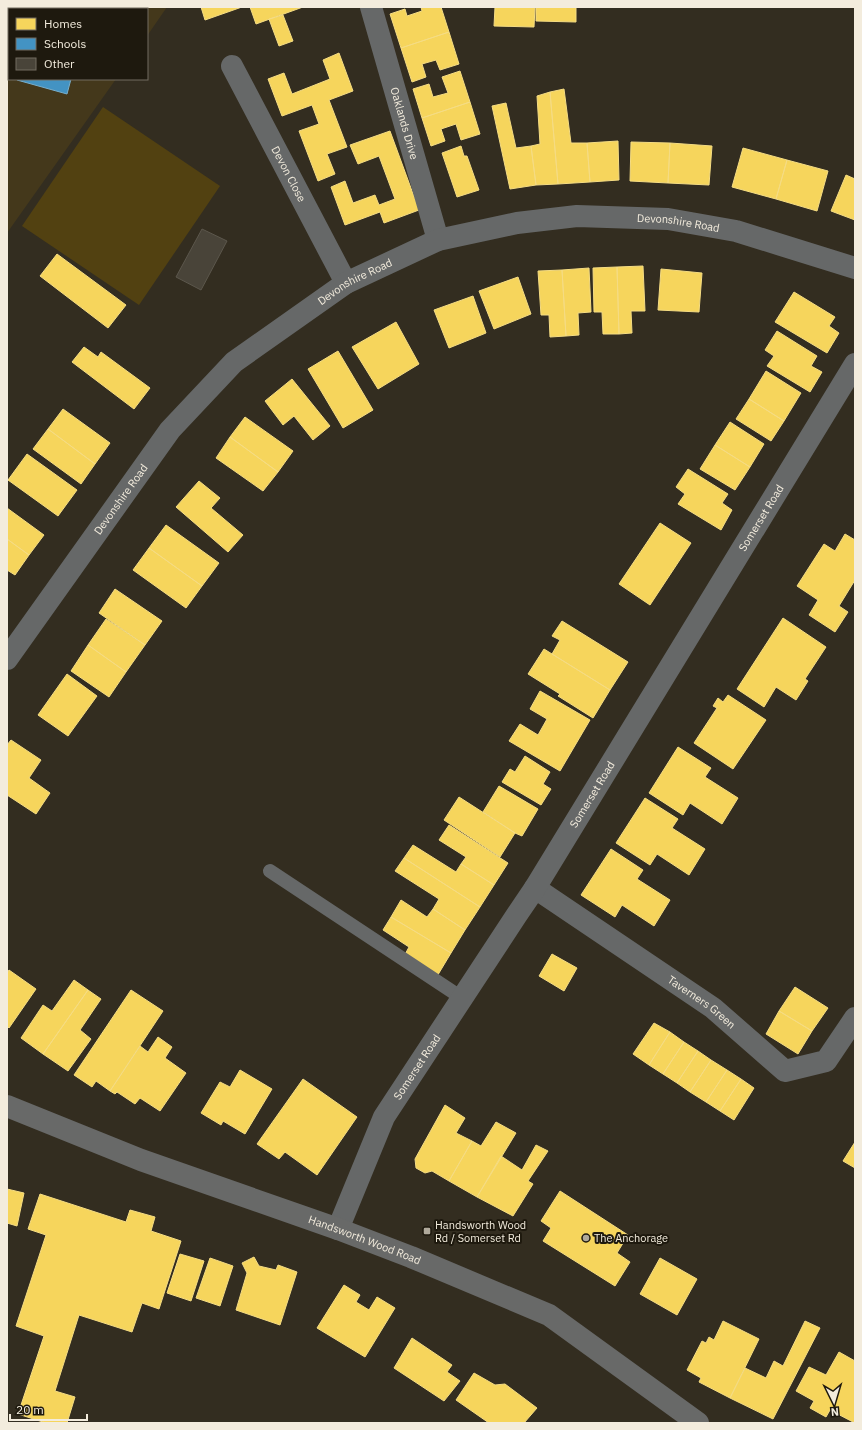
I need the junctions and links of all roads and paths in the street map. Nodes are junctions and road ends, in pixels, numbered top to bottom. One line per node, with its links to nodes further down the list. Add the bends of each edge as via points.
1 (371, 7): 3 (street, Oaklands Drive)
2 (232, 66): 5 (street, Devon Close)
3 (438, 240): 4 (street, Devonshire Road, via 517,223 577,216 668,219 736,231); 5 (street, Devonshire Road)
4 (855, 268)
5 (346, 283): 7 (street, Devonshire Road, via 234,362 170,430)
6 (855, 364): 9 (street, Somerset Road)
7 (7, 659)
8 (270, 870): 10 (lane)
9 (535, 888): 10 (street, Somerset Road); 11 (street, Taverners Green, via 713,1008 785,1071 826,1061)
10 (462, 998): 13 (street, Somerset Road, via 384,1117)
11 (855, 1018)
12 (7, 1106): 13 (main road, Handsworth Wood Road, via 141,1160)
13 (338, 1228): 14 (main road, Handsworth Wood Road, via 549,1315)
14 (698, 1423)

